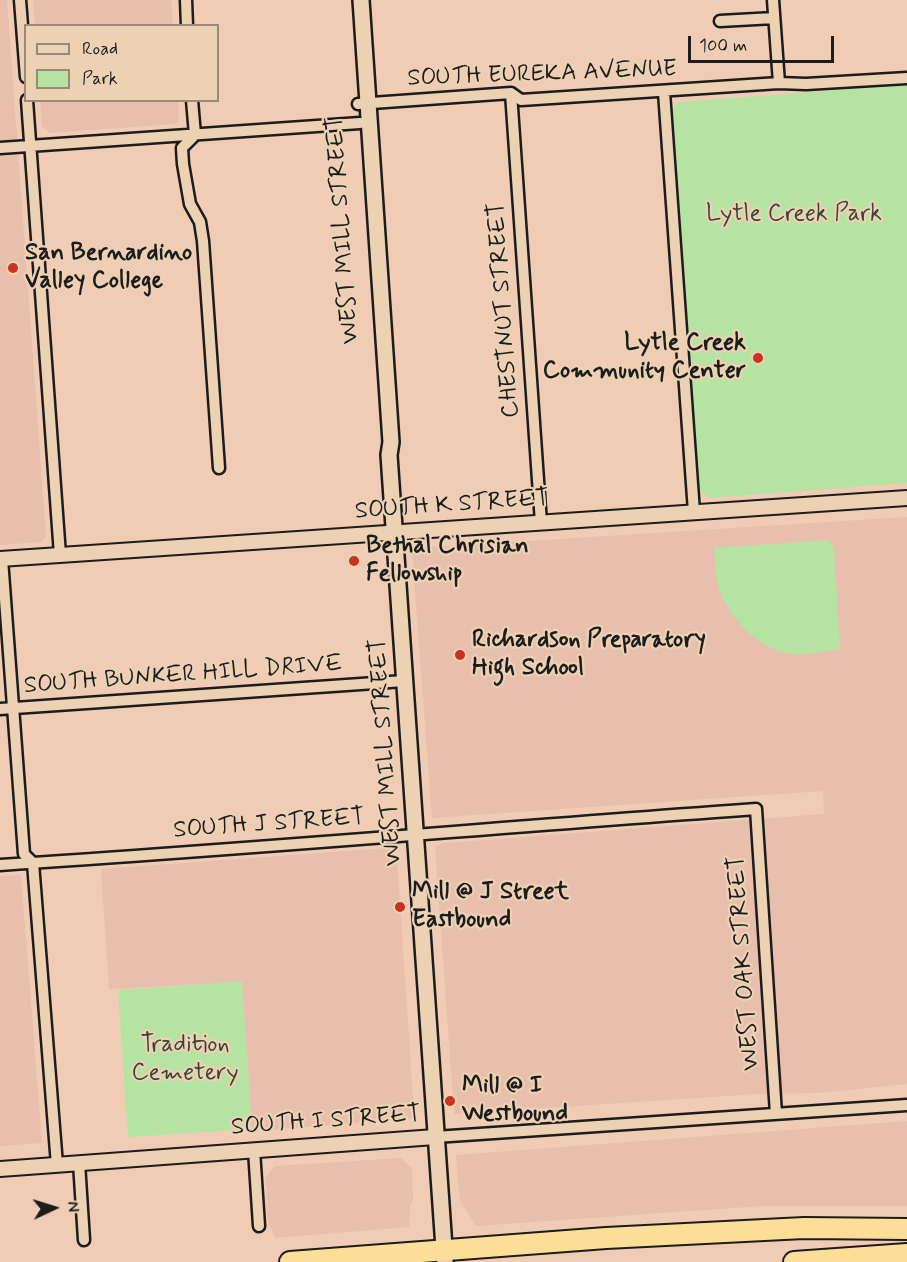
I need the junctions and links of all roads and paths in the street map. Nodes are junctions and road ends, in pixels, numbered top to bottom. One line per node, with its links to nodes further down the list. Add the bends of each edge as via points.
1 (20, 0): 9 (street)
2 (186, 0): 8 (street)
3 (351, 0): 16 (main road, WEST MILL STREET)
4 (361, 0): 16 (main road, WEST MILL STREET)
5 (773, 0): 6 (street)
6 (774, 18): 7 (street); 11 (street)
7 (720, 21)
8 (187, 24)
9 (24, 51)
10 (907, 78): 11 (street, SOUTH EUREKA AVENUE)
11 (779, 83): 12 (street, SOUTH EUREKA AVENUE)
12 (664, 92): 13 (street, SOUTH EUREKA AVENUE, via 521,100); 24 (street)
13 (511, 93): 16 (street, SOUTH EUREKA AVENUE); 25 (street, CHESTNUT STREET)
14 (27, 102): 19 (street)
15 (192, 102): 18 (street)
16 (364, 104): 17 (main road, WEST MILL STREET); 21 (main road, WEST MILL STREET, via 391,442)
17 (360, 123): 18 (street); 21 (main road, WEST MILL STREET, via 381,443)
18 (195, 135): 19 (street); 22 (street, via 182,148 183,164 190,204 200,222 203,241)
19 (31, 145): 20 (street); 27 (street)
20 (0, 148)
21 (388, 455): 26 (main road, WEST MILL STREET)
22 (219, 468)
23 (907, 498): 24 (street, SOUTH K STREET)
24 (694, 512): 25 (street, SOUTH K STREET)
25 (541, 523): 26 (street, SOUTH K STREET)
26 (394, 532): 27 (street, SOUTH K STREET); 29 (main road, WEST MILL STREET)
27 (60, 555): 28 (street, SOUTH K STREET)
28 (1, 559): 30 (street)
29 (404, 681): 30 (street, SOUTH BUNKER HILL DRIVE); 33 (main road, WEST MILL STREET)
30 (13, 708): 31 (street, SOUTH BUNKER HILL DRIVE); 34 (street, via 24,854)
31 (0, 709)
32 (756, 809): 33 (street, SOUTH J STREET); 37 (street, WEST OAK STREET)
33 (415, 835): 34 (street, SOUTH J STREET); 38 (main road, WEST MILL STREET)
34 (33, 863): 35 (street, SOUTH J STREET); 41 (street)
35 (0, 865)
36 (907, 1105): 37 (street, SOUTH I STREET)
37 (776, 1114): 38 (street, SOUTH I STREET)
38 (435, 1137): 39 (street, SOUTH I STREET); 47 (main road, WEST MILL STREET)
39 (254, 1150): 40 (street, SOUTH I STREET); 43 (street)
40 (79, 1163): 41 (street, SOUTH I STREET); 45 (street)
41 (57, 1165): 42 (street, SOUTH I STREET)
42 (0, 1169)
43 (259, 1226)
44 (907, 1229): 47 (highway, via 804,1228 606,1238)
45 (84, 1240)
46 (907, 1254): 49 (highway)
47 (445, 1255): 48 (highway)
48 (290, 1262)
49 (794, 1262)

